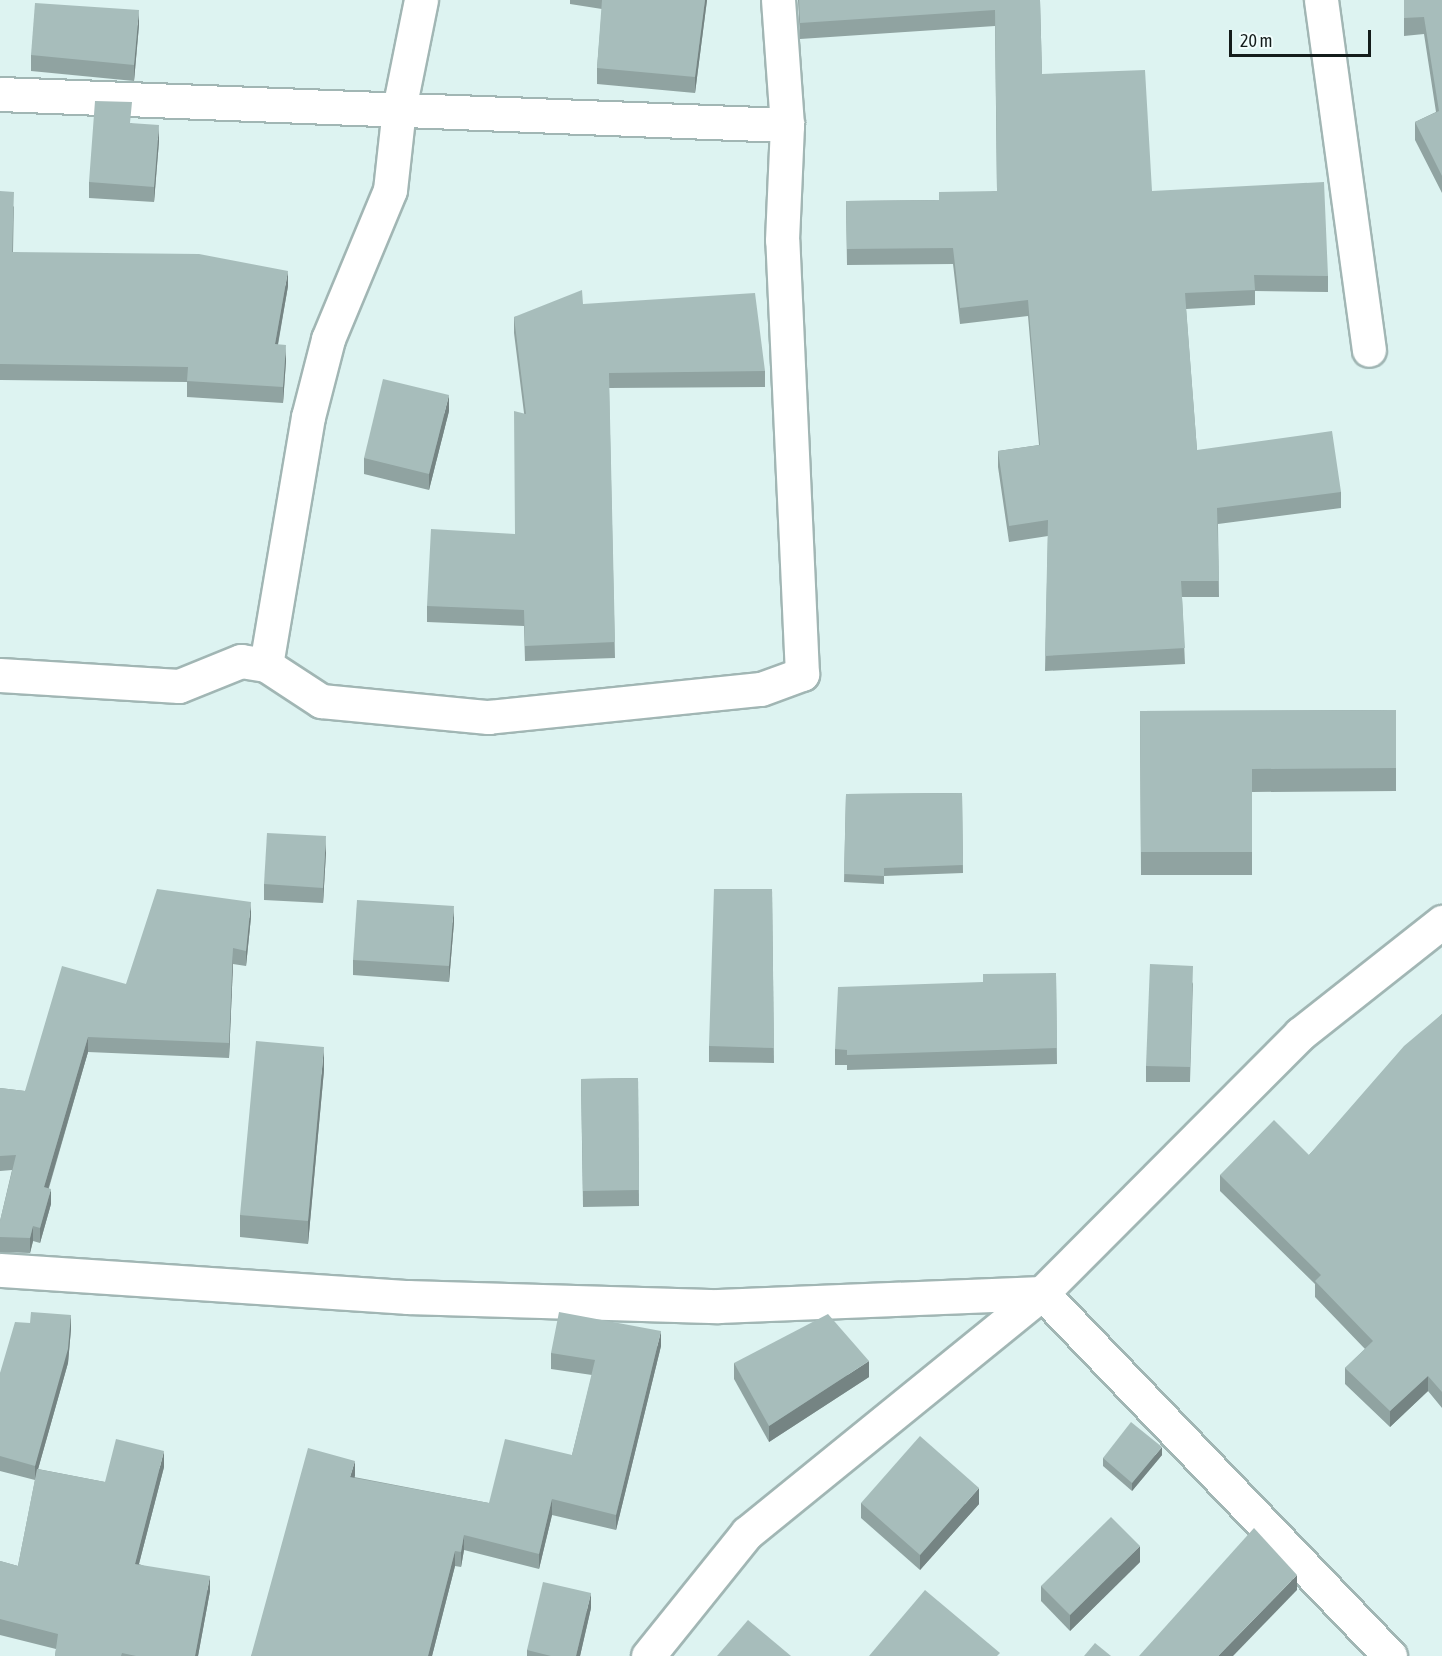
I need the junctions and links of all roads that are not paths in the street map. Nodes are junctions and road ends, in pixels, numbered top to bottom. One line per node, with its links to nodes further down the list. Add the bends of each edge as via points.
1 (421, 0): 5 (street)
2 (778, 0): 6 (street)
3 (1321, 0): 7 (street)
4 (0, 94): 5 (street)
5 (399, 109): 6 (street); 8 (street, via 390,190 328,339 308,417)
6 (787, 125): 8 (street, via 782,240 802,674 761,689 488,717 321,701)
7 (1369, 350)
8 (266, 665): 9 (street, via 241,661 179,686)
9 (0, 675)
10 (1442, 922): 12 (street, via 1300,1034)
11 (0, 1270): 12 (street, via 407,1297 718,1306)
12 (1042, 1293): 13 (street, via 747,1533); 14 (street)
13 (648, 1656)
14 (1390, 1656)

